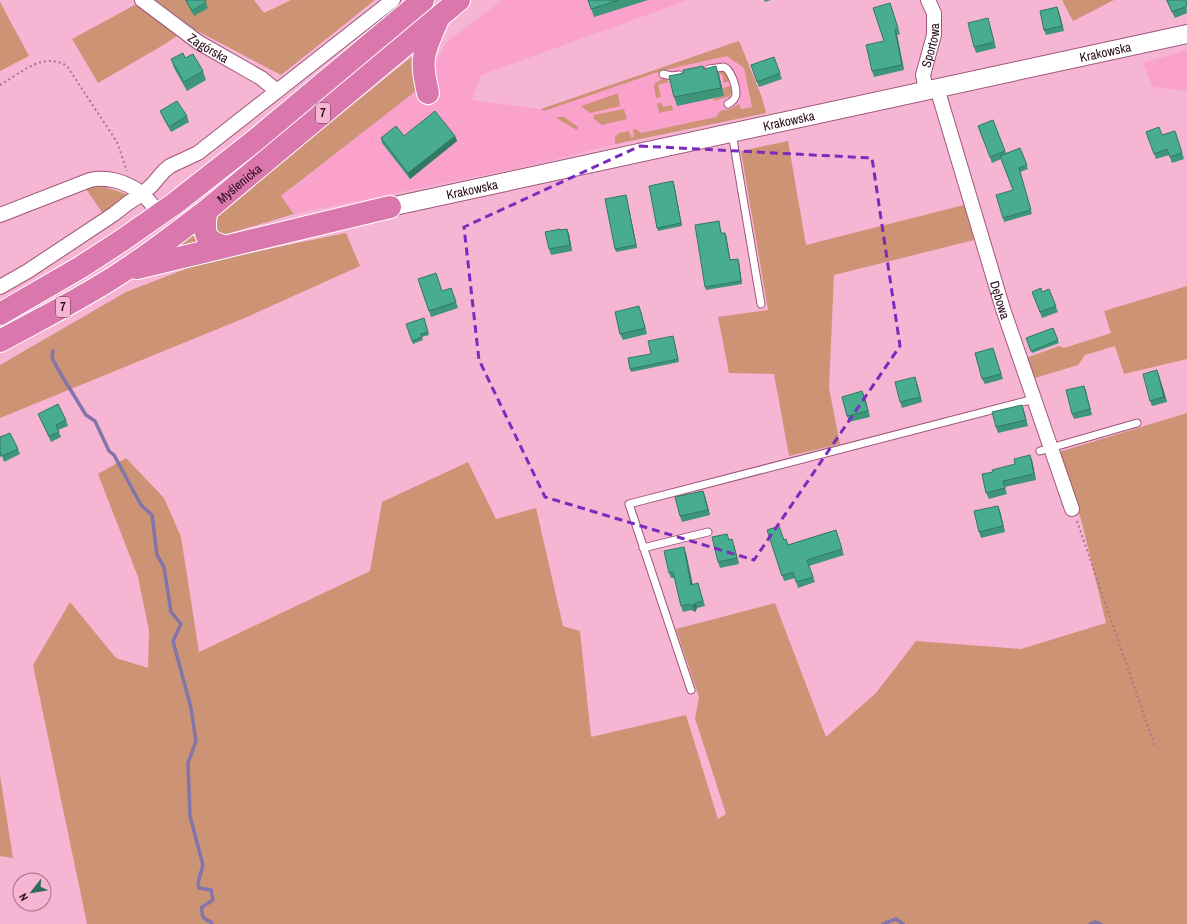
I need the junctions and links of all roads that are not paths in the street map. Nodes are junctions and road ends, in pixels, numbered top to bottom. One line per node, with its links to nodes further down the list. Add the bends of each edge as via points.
1 (142, 0): 12 (street, Zagórska, via 198,42 261,78)
2 (393, 0): 12 (street)
3 (423, 0): 20 (highway, Myślenicka / 7, via 248,146)
4 (458, 0): 6 (highway, Myślenicka / 7)
5 (928, 0): 11 (street, Sportowa, via 934,13 934,34 923,75)
6 (439, 16): 13 (highway, via 425,50 424,69); 18 (highway, Myślenicka / 7)
7 (1187, 34): 11 (street, Krakowska)
8 (705, 70): 14 (lane, via 724,67 731,72 736,94)
9 (663, 74): 10 (lane)
10 (685, 74)
11 (932, 89): 15 (street, Krakowska); 27 (street, Dębowa)
12 (277, 91): 16 (street, via 198,153 170,166 152,185)
13 (428, 93)
14 (728, 104)
15 (732, 133): 17 (street, Krakowska); 24 (lane)
16 (138, 190): 19 (street, via 110,179 97,178); 20 (street); 23 (street, via 128,203 114,214)
17 (390, 207): 21 (highway)
18 (206, 211): 21 (highway, via 207,238 214,244); 22 (highway, Myślenicka / 7)
19 (0, 214)
20 (160, 214): 25 (highway, Myślenicka / 7, via 81,267)
21 (223, 246): 22 (highway)
22 (124, 271): 26 (highway, Myślenicka / 7)
23 (0, 287)
24 (761, 304)
25 (0, 314)
26 (0, 341)
27 (1034, 399): 29 (street, Dębowa); 32 (lane, via 629,504)
28 (1137, 423): 29 (lane)
29 (1046, 449): 30 (street, Dębowa)
30 (1072, 509)
31 (708, 532): 32 (lane)
32 (644, 548): 33 (lane)
33 (691, 690)

